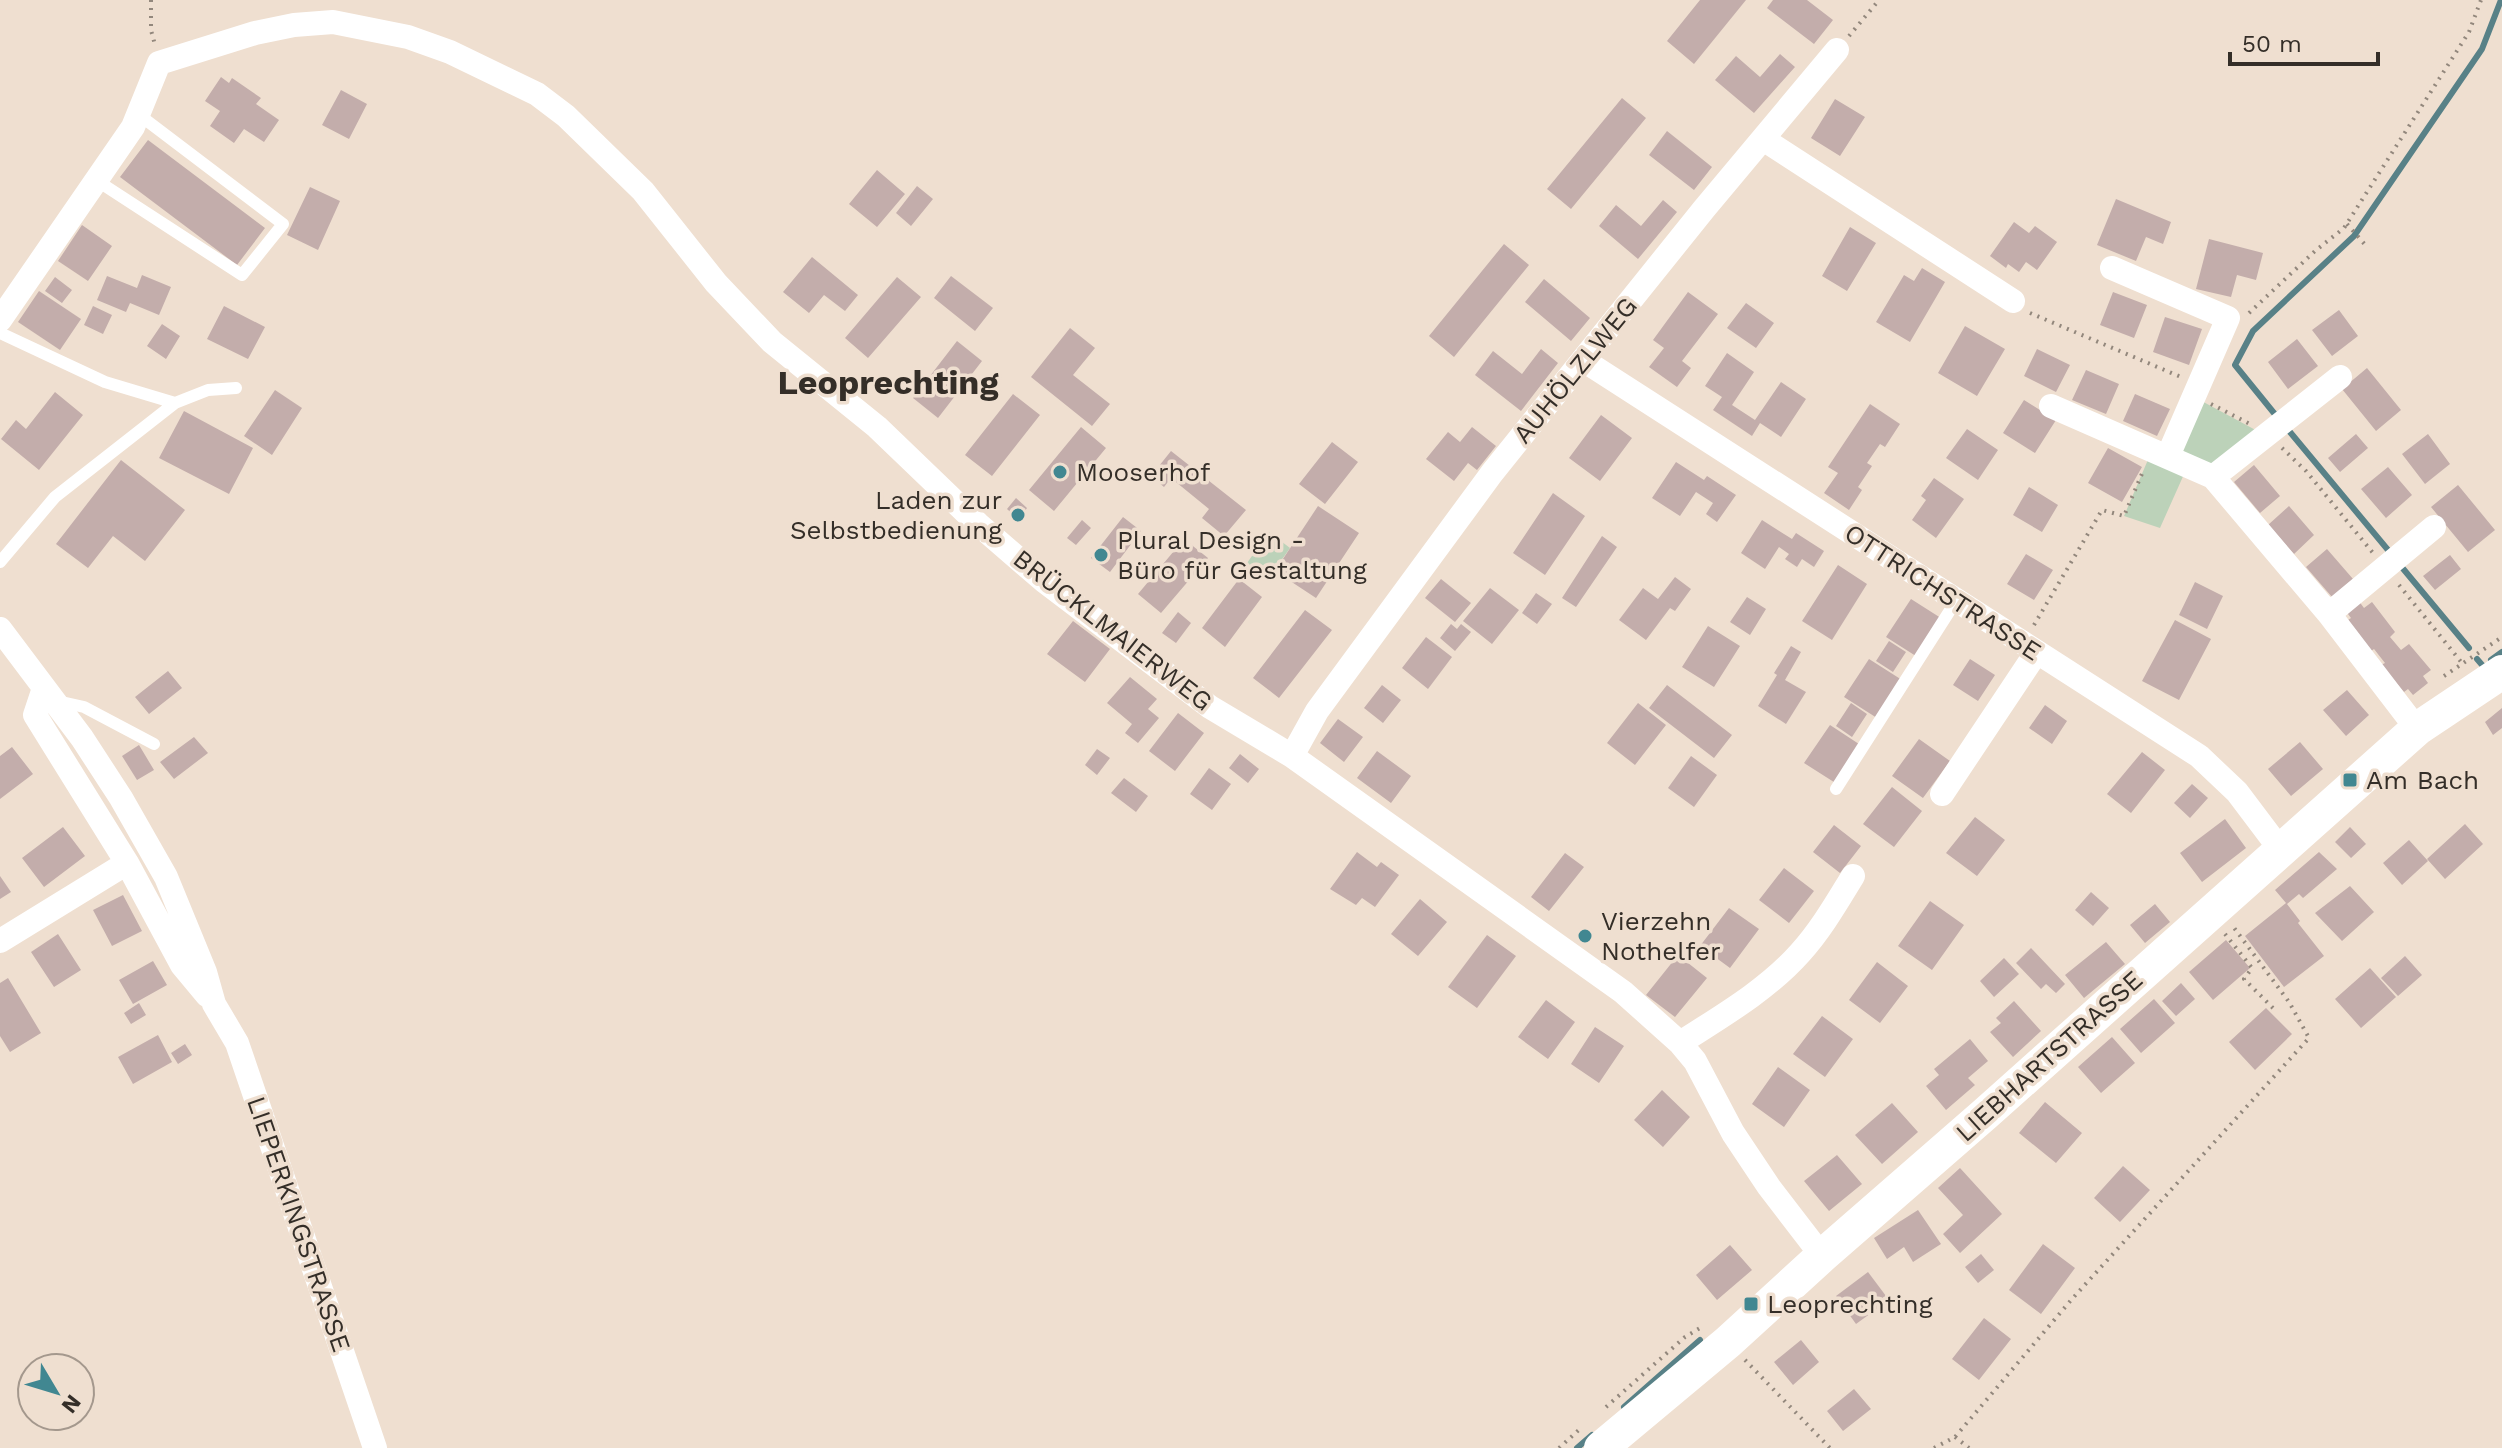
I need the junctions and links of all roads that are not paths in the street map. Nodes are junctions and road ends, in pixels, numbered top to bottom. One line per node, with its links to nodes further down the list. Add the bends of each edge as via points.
1 (1837, 50): 3 (street, AUHÖLZLWEG)
2 (138, 114): 4 (street); 4 (lane, via 283,224 242,275); 26 (street, BRÜCKLMAIERWEG, via 159,63 255,33 333,22 408,37 537,94 643,191 716,283 772,342 877,427 978,524 1210,707)
3 (1763, 139): 6 (street); 9 (street, AUHÖLZLWEG)
4 (96, 180): 7 (street)
5 (2112, 268): 14 (street, via 2228,318)
6 (2013, 301)
7 (0, 320)
8 (0, 333): 12 (lane, via 105,382)
9 (1583, 360): 18 (street, OTTRICHSTRASSE); 26 (street, AUHÖLZLWEG, via 1492,473 1317,711)
10 (2340, 377): 15 (street)
11 (236, 388): 12 (lane, via 208,390)
12 (175, 403): 17 (lane, via 55,497)
13 (2051, 406): 14 (street)
14 (2162, 454): 15 (street)
15 (2213, 477): 19 (street)
16 (2434, 527): 19 (street)
17 (0, 562)
18 (1956, 601): 21 (street, OTTRICHSTRASSE); 27 (lane)
19 (2329, 614): 24 (street)
20 (0, 629): 23 (street, LIEPERKINGSTRASSE)
21 (2028, 648): 28 (street); 29 (street, OTTRICHSTRASSE, via 2199,756 2237,792)
22 (2502, 672): 24 (street, LIEBHARTSTRASSE)
23 (49, 694): 25 (lane); 30 (street, LIEPERKINGSTRASSE, via 35,715); 33 (street, LIEPERKINGSTRASSE, via 121,798 166,877)
24 (2412, 722): 29 (street, LIEBHARTSTRASSE)
25 (154, 744)
26 (1292, 756): 34 (street, BRÜCKLMAIERWEG, via 1623,992)
27 (1836, 789)
28 (1942, 794)
29 (2280, 849): 35 (street, LIEBHARTSTRASSE)
30 (127, 863): 32 (street); 33 (street, LIEPERKINGSTRASSE, via 182,965)
31 (1853, 876): 34 (street, via 1800,953 1747,999)
32 (0, 941)
33 (214, 1004): 36 (street, LIEPERKINGSTRASSE, via 237,1043)
34 (1680, 1043): 35 (street, BRÜCKLMAIERWEG, via 1769,1187)
35 (1822, 1256): 37 (street, LIEBHARTSTRASSE)
36 (375, 1448)
37 (1601, 1448)

